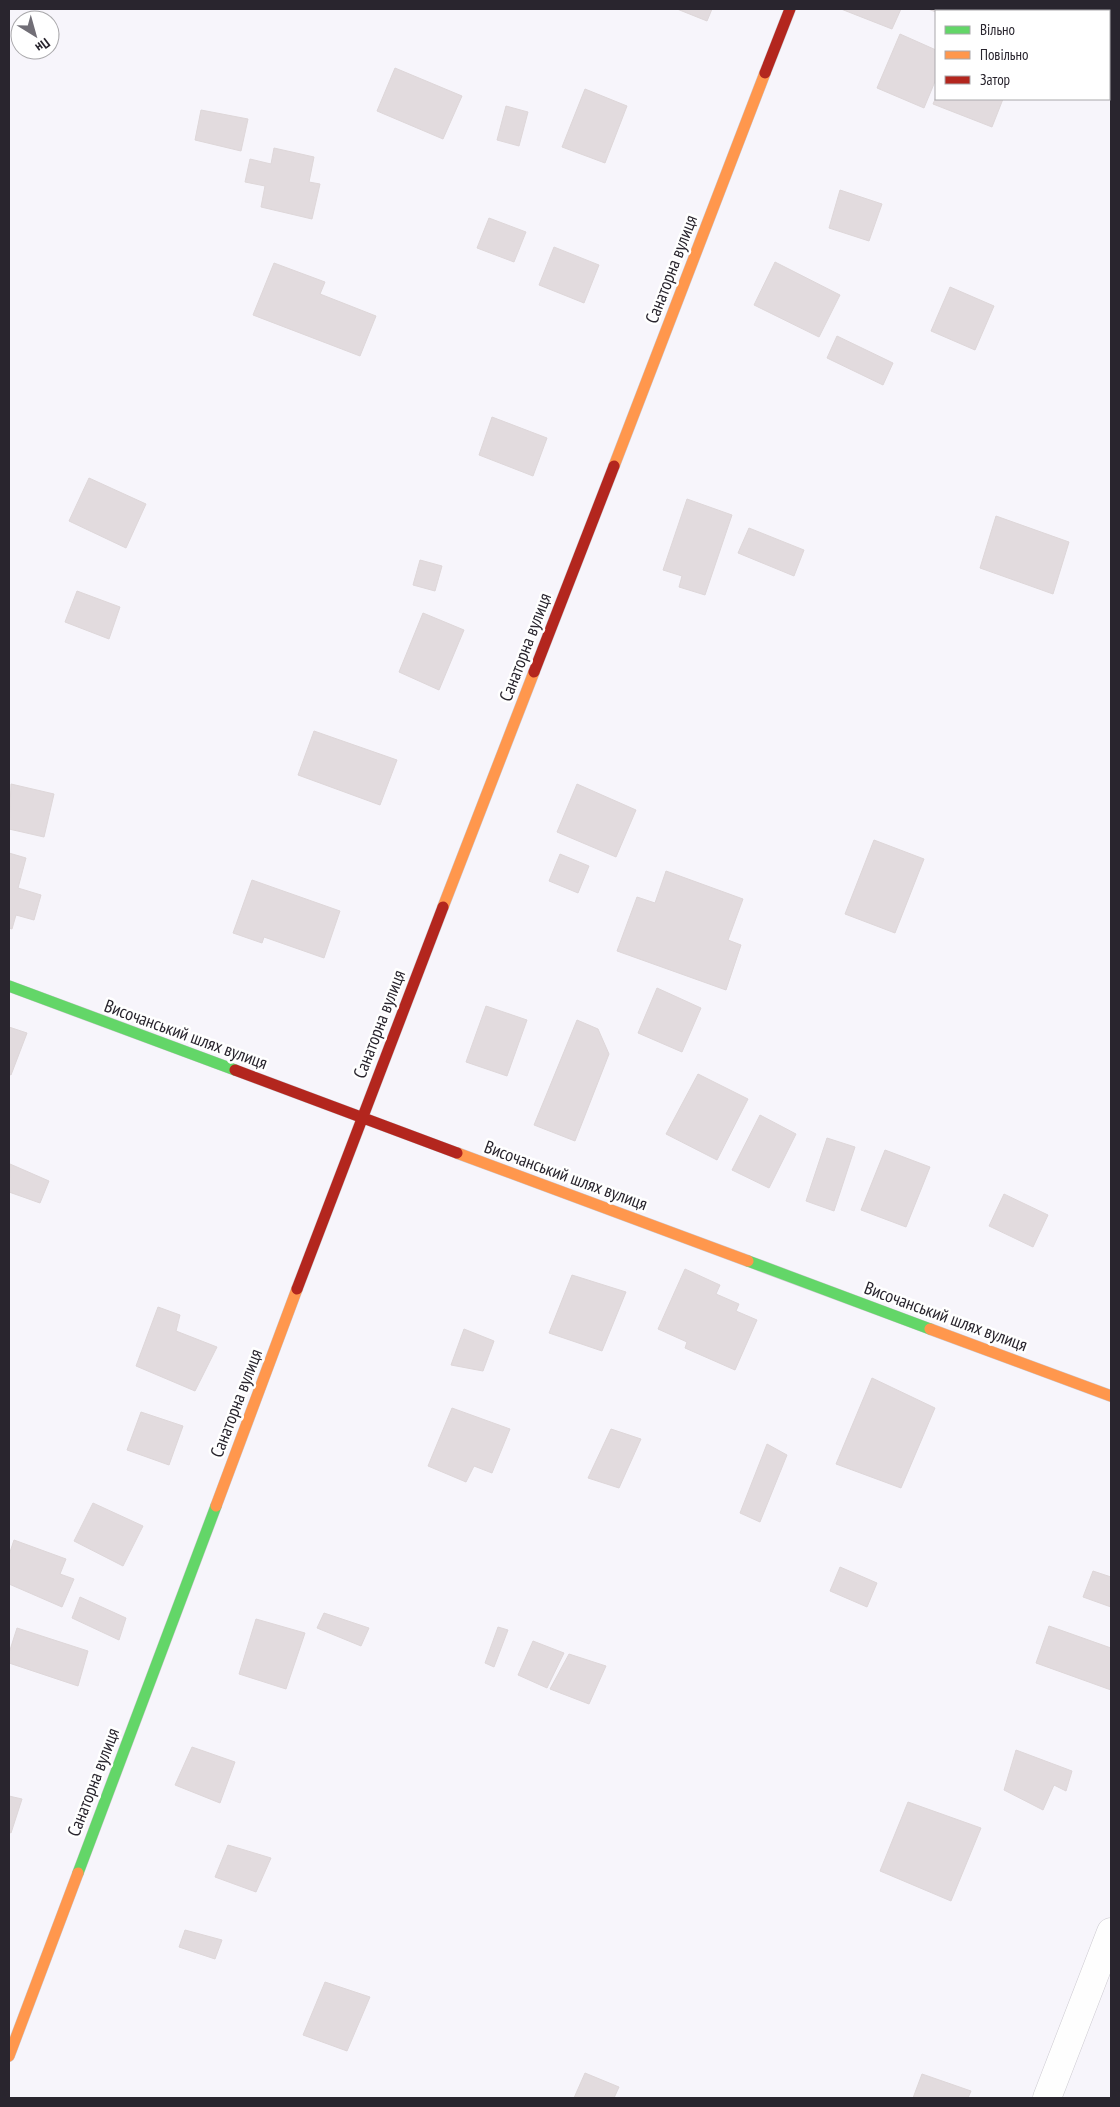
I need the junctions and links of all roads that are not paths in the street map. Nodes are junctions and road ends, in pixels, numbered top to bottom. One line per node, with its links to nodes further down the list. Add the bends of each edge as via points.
1 (790, 9): 3 (street, Санаторна вулиця)
2 (9, 986): 3 (street, Височанський шлях вулиця)
3 (362, 1118): 4 (street, Височанський шлях вулиця); 6 (street, Санаторна вулиця)
4 (1111, 1396)
5 (1111, 1932): 7 (street)
6 (9, 2056)
7 (1047, 2098)

